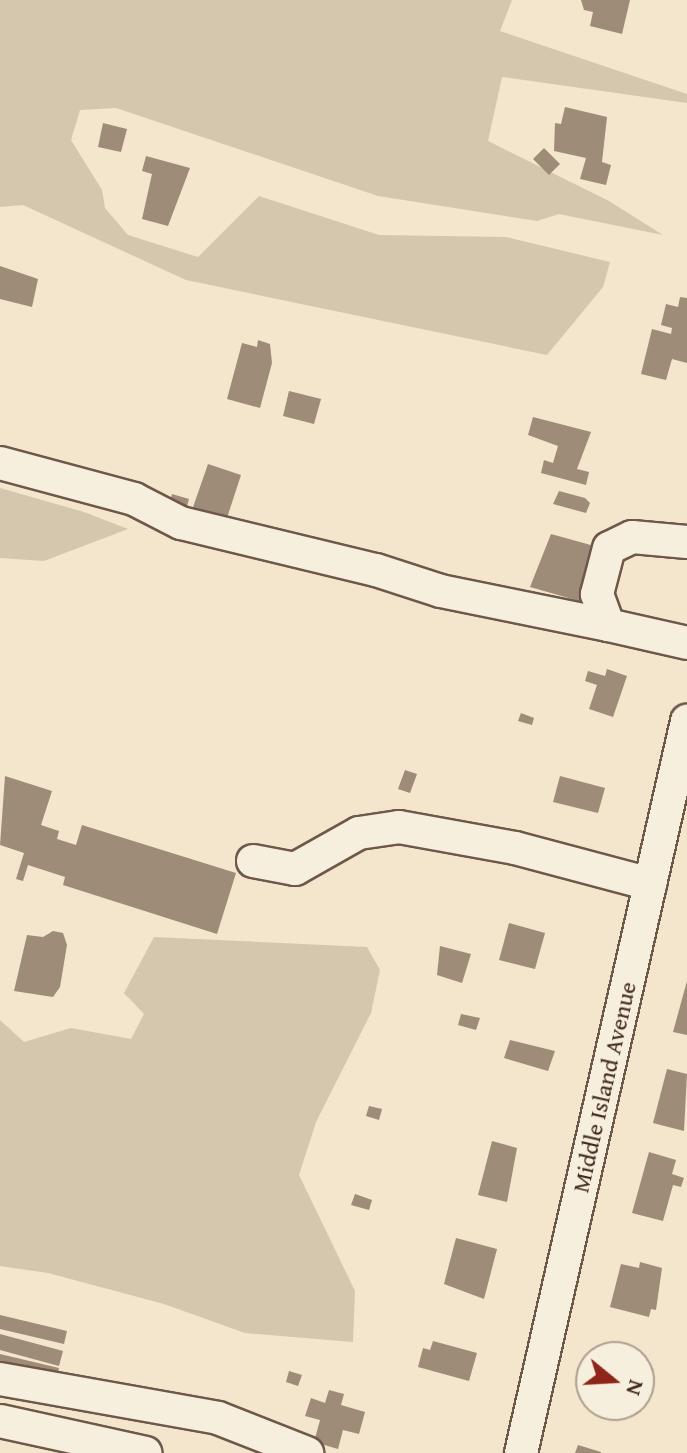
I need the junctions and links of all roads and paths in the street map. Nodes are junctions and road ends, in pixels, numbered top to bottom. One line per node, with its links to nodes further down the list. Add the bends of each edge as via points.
1 (0, 463): 3 (street, via 134,499 181,523 441,591)
2 (687, 542): 3 (street, via 632,537 609,548 597,594)
3 (608, 625): 4 (street)
4 (687, 643)
5 (687, 721): 7 (street, Middle Island Avenue)
6 (253, 861): 7 (street, via 295,869 359,833 399,827 515,848)
7 (650, 884): 12 (street, Middle Island Avenue)
8 (0, 1379): 11 (street, via 218,1418)
9 (0, 1421): 10 (street)
10 (146, 1453)
11 (307, 1453)
12 (521, 1453)

